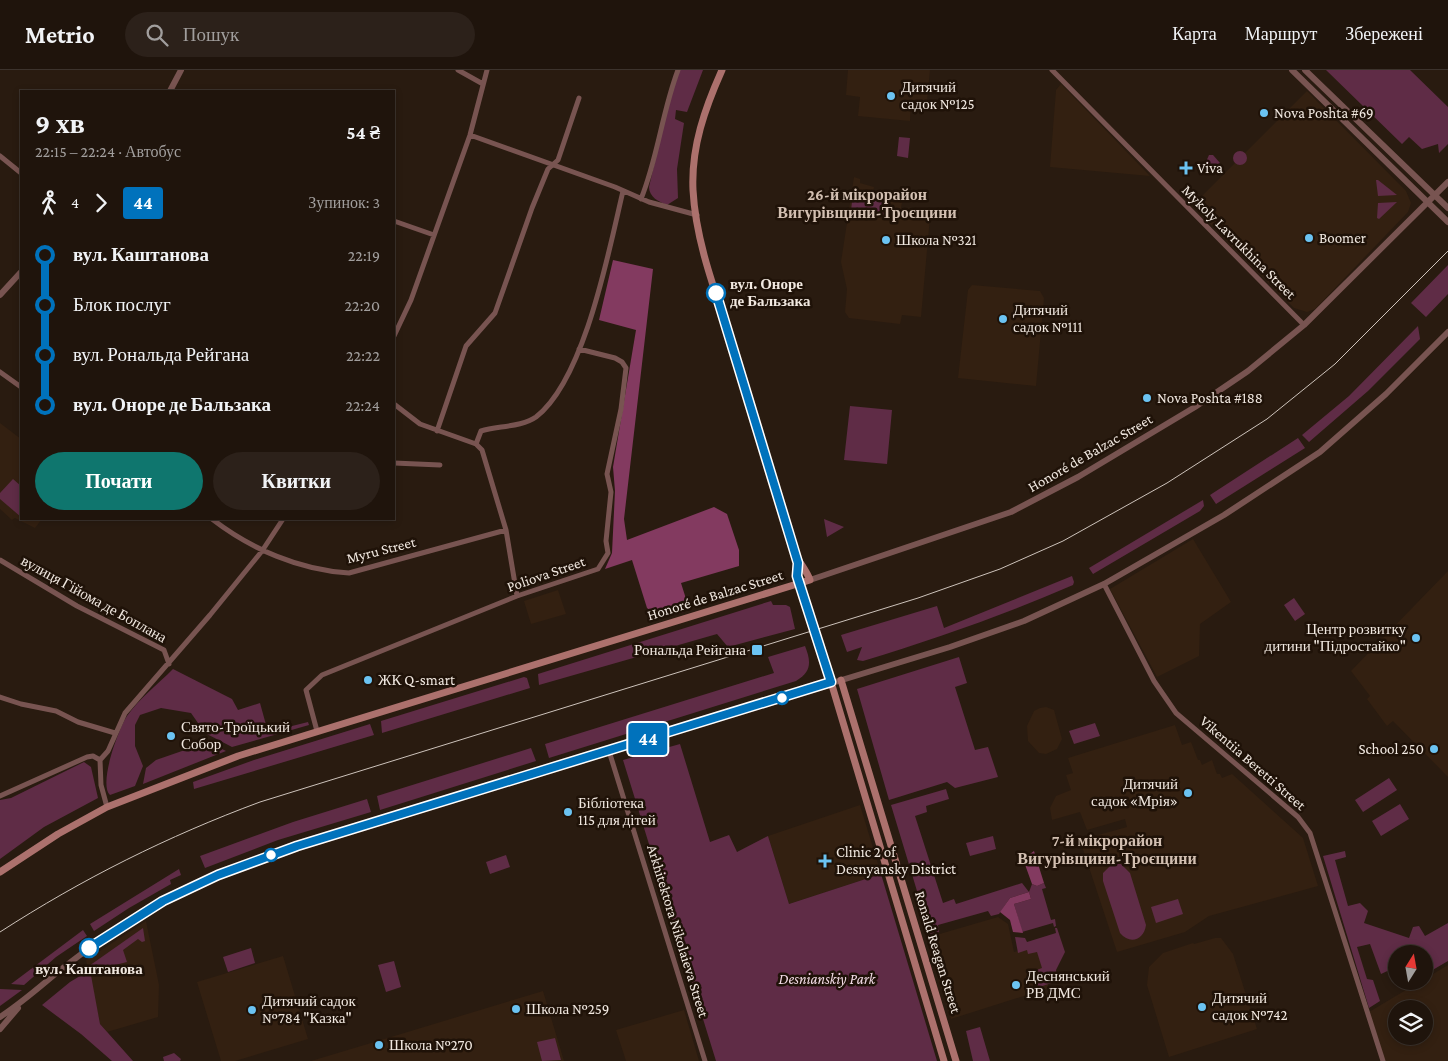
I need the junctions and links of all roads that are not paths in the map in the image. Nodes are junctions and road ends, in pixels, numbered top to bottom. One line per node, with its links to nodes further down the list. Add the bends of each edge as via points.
1 (181, 70): 10 (street)
2 (458, 70): 9 (street)
3 (487, 70): 9 (street)
4 (678, 70): 19 (street, via 651,177)
5 (722, 70): 22 (main road, via 706,104 697,139 693,189)
6 (1052, 70): 28 (street, Mykoly Lavrukhina Street)
7 (1292, 70): 20 (street)
8 (1305, 70): 18 (street)
9 (483, 84): 12 (street)
10 (171, 90)
11 (579, 98): 14 (street, via 558,160)
12 (470, 135): 14 (street); 25 (street)
13 (0, 156): 15 (street)
14 (552, 164): 17 (street); 35 (street, via 532,208 495,313 466,346)
15 (20, 172)
16 (1448, 182): 18 (street, Honoré de Balzac Street)
17 (623, 191): 19 (street); 31 (street, via 596,301)
18 (1434, 195): 20 (street, Honoré de Balzac Street); 21 (street)
19 (641, 199): 22 (street)
20 (1426, 202): 24 (street); 28 (street, Honoré de Balzac Street)
21 (1448, 208)
22 (697, 215): 44 (main road, via 712,281)
23 (395, 221): 25 (street)
24 (1448, 222)
25 (434, 235): 30 (street)
26 (20, 273): 27 (street)
27 (0, 295)
28 (1304, 325): 45 (street, Honoré de Balzac Street, via 1248,371 1194,407 1023,507)
29 (1448, 332): 47 (street, via 1386,394 1305,463 1188,537)
30 (395, 334)
31 (579, 349): 36 (street, via 561,387 535,418 481,431); 48 (street, Poliova Street, via 615,358 626,368 607,474 611,492 606,541 608,553 598,569)
32 (0, 372): 33 (street)
33 (20, 386)
34 (395, 405): 35 (street, via 420,424)
35 (437, 431): 36 (street)
36 (476, 444): 41 (street, via 482,450)
37 (395, 463): 38 (street)
38 (440, 465)
39 (214, 520): 42 (street, Myru Street)
40 (282, 520): 42 (street)
41 (506, 530): 42 (street, Myru Street, via 349,573); 48 (street)
42 (262, 552): 49 (street)
43 (0, 560): 49 (street, вулиця Гійома де Боплана, via 77,606 164,650)
44 (798, 563): 45 (main road); 46 (main road)
45 (810, 580): 46 (main road, Honoré de Balzac Street)
46 (800, 584): 53 (main road, Honoré de Balzac Street)
47 (1104, 584): 50 (street, via 1024,620); 66 (street, Vikentiia Beretti Street, via 1154,681 1176,713 1298,817 1310,833)
48 (517, 596): 53 (street, Poliova Street, via 322,675 306,690)
49 (169, 664): 54 (street, via 125,713)
50 (842, 680): 51 (street); 65 (main road, Ronald Reagan Street)
51 (831, 682): 55 (street); 64 (main road, Ronald Reagan Street)
52 (0, 696): 54 (street, via 20,704 56,711 78,722)
53 (317, 732): 58 (main road, Honoré de Balzac Street, via 238,756)
54 (115, 733): 56 (street, via 108,751)
55 (610, 751): 60 (street, via 297,846 203,881 125,923 52,976); 63 (street, Arkhitektora Nikolaieva Street)
56 (100, 760): 57 (street, via 87,757); 58 (street)
57 (0, 796)
58 (106, 807): 59 (main road, Honoré de Balzac Street)
59 (0, 872)
60 (22, 1003): 61 (street); 62 (street)
61 (0, 1017)
62 (0, 1029)
63 (704, 1061)
64 (944, 1061)
65 (956, 1061)
66 (1383, 1061)

